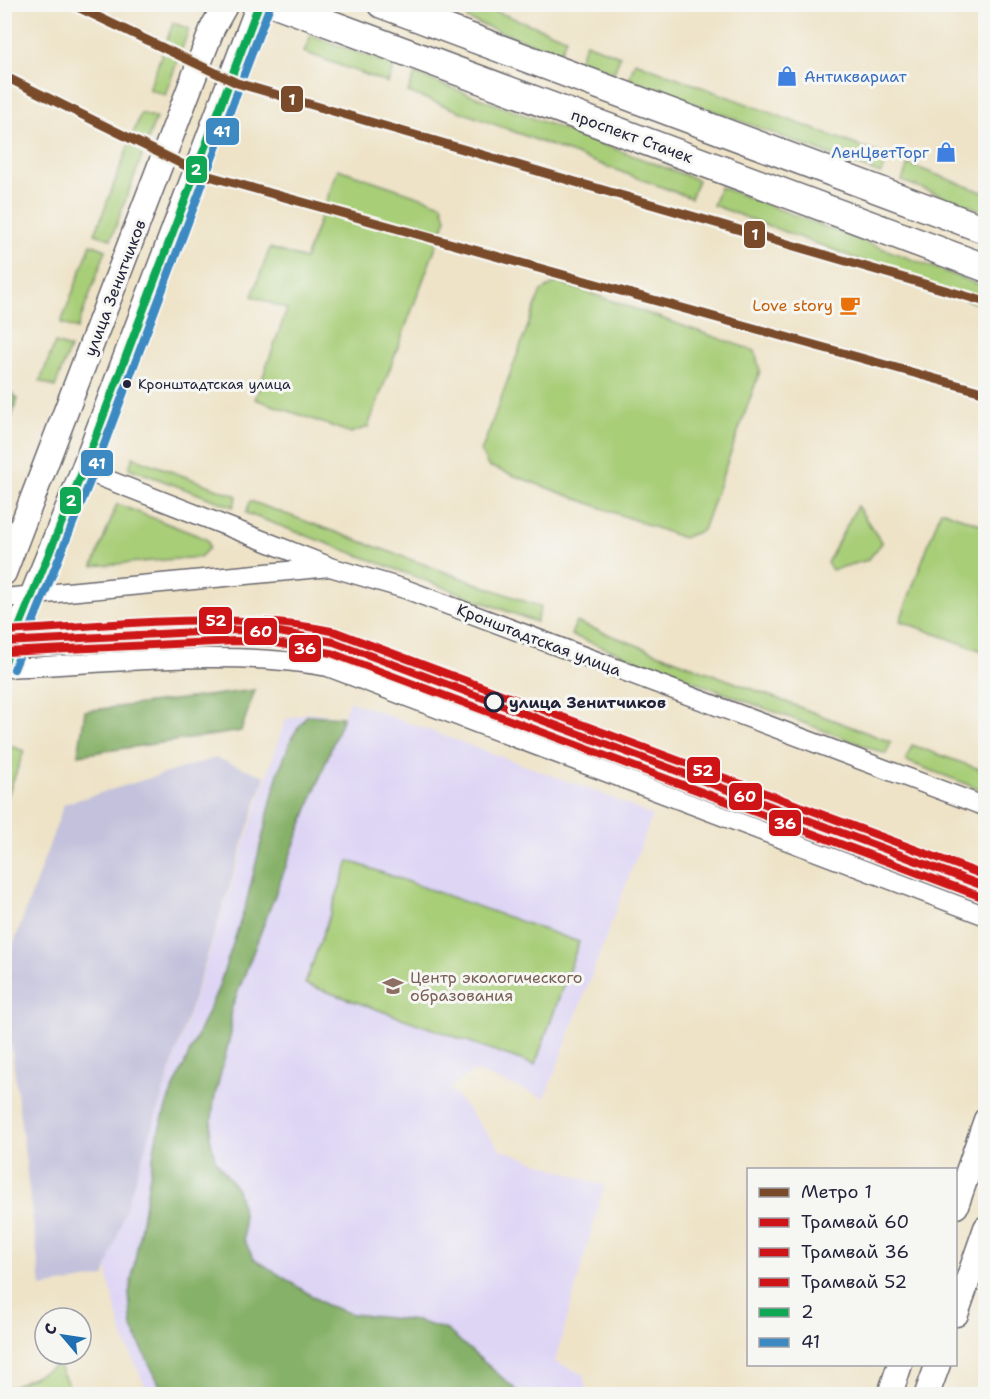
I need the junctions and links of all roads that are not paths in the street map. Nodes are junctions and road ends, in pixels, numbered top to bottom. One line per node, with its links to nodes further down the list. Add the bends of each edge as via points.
1 (226, 4): 9 (main road, улица Зенитчиков, via 213,27)
2 (259, 4): 7 (main road, улица Зенитчиков)
3 (278, 4): 6 (main road, проспект Стачек)
4 (381, 4): 5 (main road, проспект Стачек)
5 (986, 230)
6 (986, 268)
7 (83, 470): 8 (street); 10 (main road, улица Зенитчиков)
8 (330, 567): 10 (street, Кронштадтская улица); 13 (street, Кронштадтская улица, via 405,590)
9 (4, 573)
10 (33, 597): 11 (street, Кронштадтская улица); 12 (main road, улица Зенитчиков)
11 (4, 598)
12 (4, 667): 14 (street, via 245,657 328,667)
13 (986, 807)
14 (986, 916)
15 (986, 1120): 16 (main road)
16 (957, 1203)
17 (986, 1228): 18 (main road)
18 (957, 1311)
19 (900, 1366): 21 (main road)
20 (938, 1366): 22 (main road)
21 (890, 1395)
22 (927, 1395)

